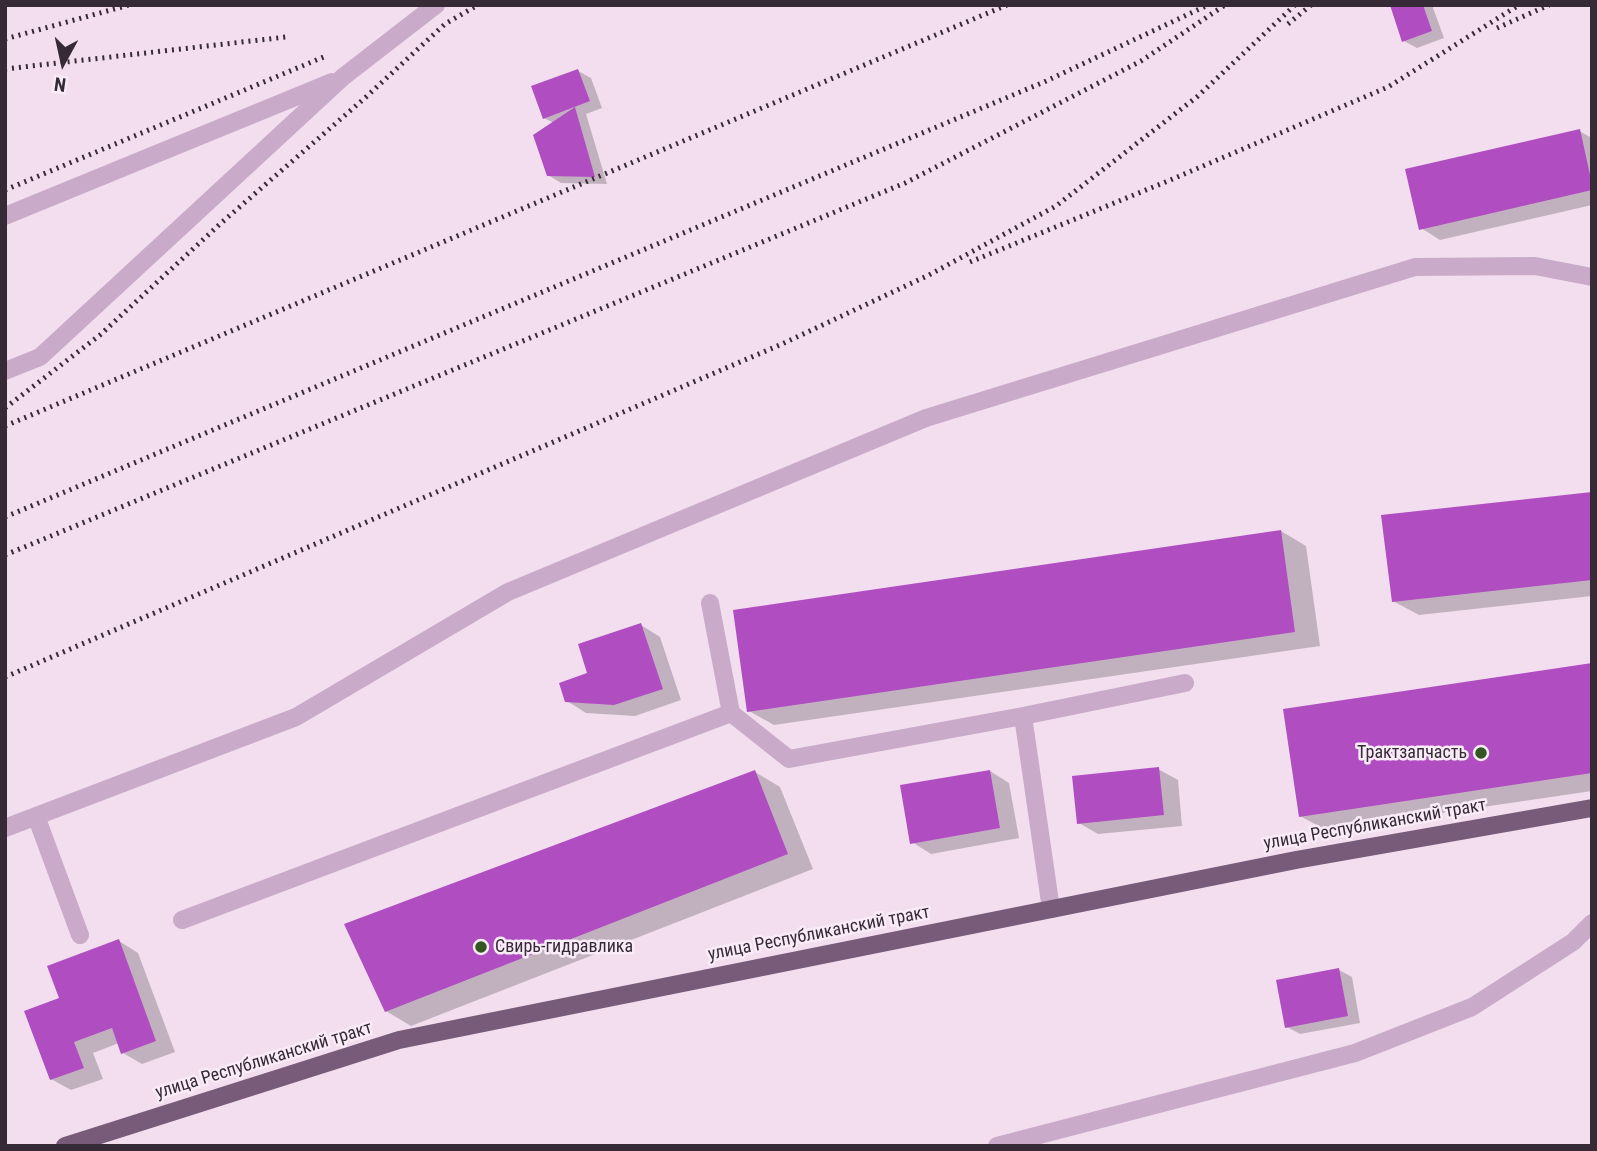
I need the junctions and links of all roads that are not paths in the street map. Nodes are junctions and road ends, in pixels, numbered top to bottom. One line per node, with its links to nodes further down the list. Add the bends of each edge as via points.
1 (436, 5): 2 (lane)
2 (343, 77): 3 (lane); 5 (lane, via 40,357)
3 (5, 216)
4 (1592, 277): 11 (lane, via 1535,266 1415,267 926,418 508,592 296,717)
5 (5, 371)
6 (710, 603): 8 (lane)
7 (1185, 682): 9 (lane)
8 (731, 713): 9 (lane, via 789,759); 14 (lane)
9 (1023, 716): 13 (lane)
10 (1592, 808): 13 (main road, улица Республиканский тракт)
11 (36, 816): 12 (lane); 16 (lane)
12 (5, 828)
13 (1051, 909): 17 (main road, улица Республиканский тракт, via 399,1040)
14 (182, 920)
15 (1592, 923): 18 (lane, via 1573,942 1472,1007 1355,1053)
16 (80, 935)
17 (65, 1146)
18 (997, 1146)

